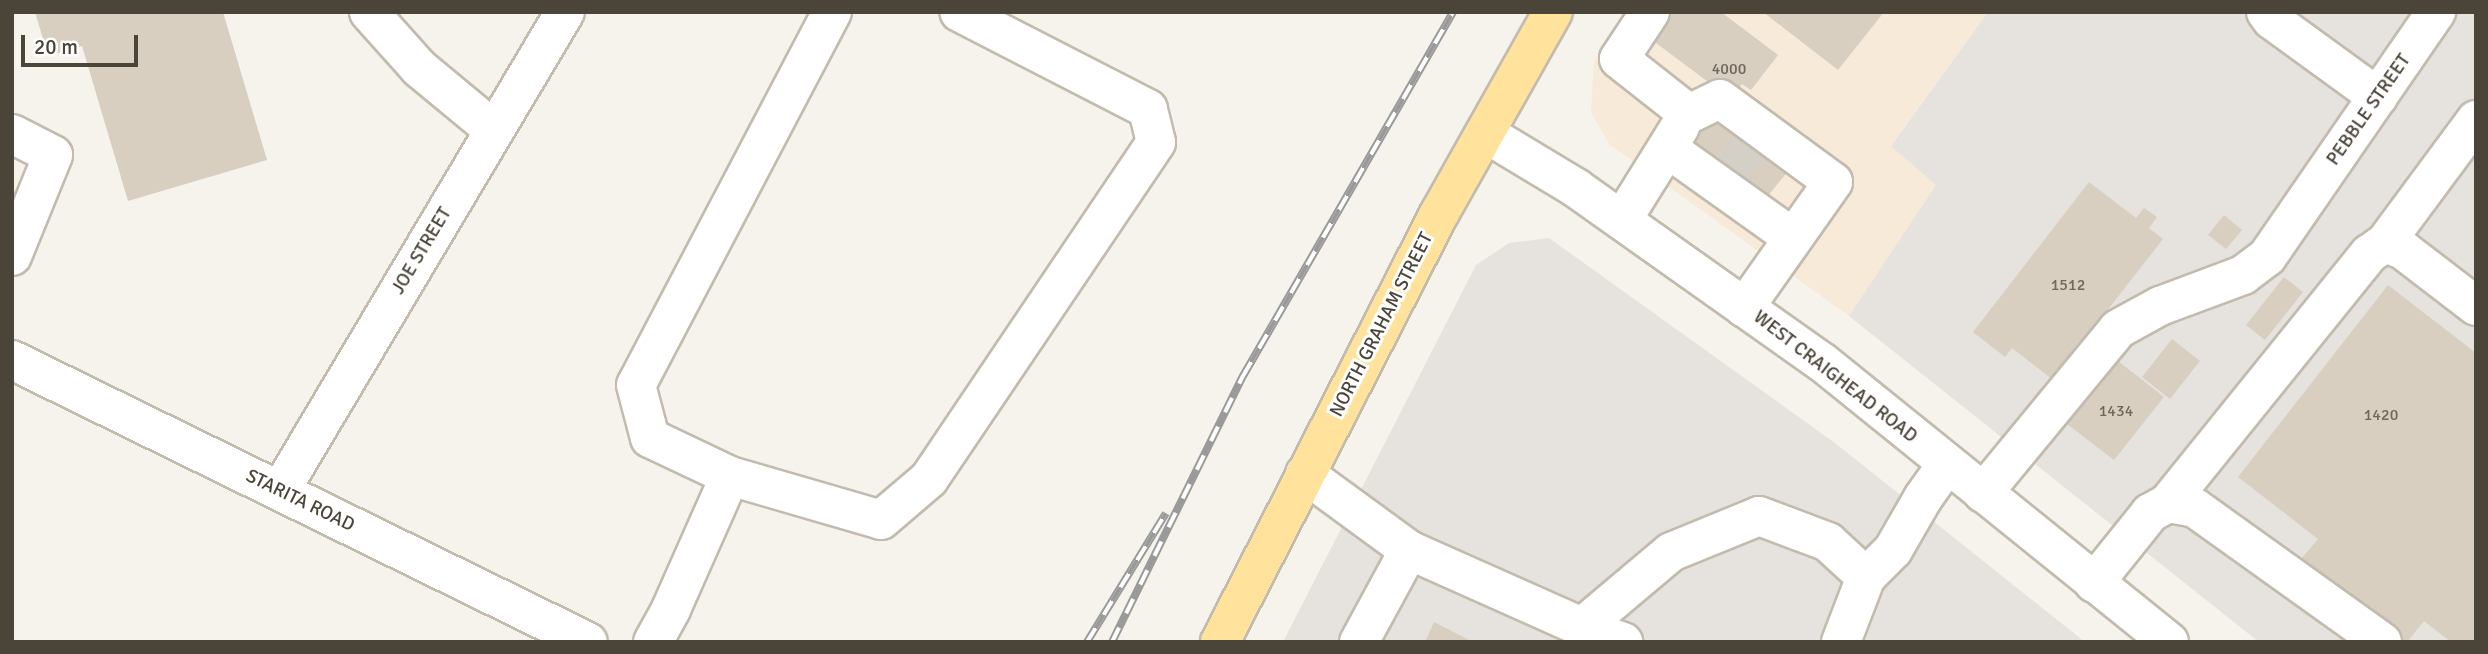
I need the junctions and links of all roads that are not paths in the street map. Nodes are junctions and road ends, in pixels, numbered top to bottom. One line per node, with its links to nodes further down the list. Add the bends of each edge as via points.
1 (369, 12): 12 (street, via 419,68)
2 (565, 12): 12 (street, JOE STREET)
3 (832, 12): 25 (street, via 636,385 650,438)
4 (959, 12): 25 (street, via 1148,109 1156,142 929,479 881,520)
5 (1553, 12): 13 (main road, NORTH GRAHAM STREET)
6 (1650, 12): 10 (street, via 1619,59)
7 (2266, 12): 9 (street)
8 (2436, 12): 9 (street, PEBBLE STREET)
9 (2378, 97): 27 (street, PEBBLE STREET, via 2267,257 2243,275 2160,306 2118,329)
10 (1689, 114): 15 (street); 17 (street, via 1720,99 1760,133 1833,182)
11 (2476, 120): 18 (street)
12 (494, 130): 26 (street, JOE STREET)
13 (1485, 132): 16 (street, WEST CRAIGHEAD ROAD); 24 (main road, NORTH GRAHAM STREET)
14 (12, 134): 19 (street, via 53,155)
15 (1667, 148): 16 (street); 17 (street, via 1724,180)
16 (1622, 220): 21 (street, WEST CRAIGHEAD ROAD)
17 (1793, 238): 21 (street)
18 (2385, 243): 20 (street, via 2403,250); 28 (street, via 2369,254)
19 (12, 256)
20 (2476, 306)
21 (1744, 307): 23 (street, WEST CRAIGHEAD ROAD, via 1822,362)
22 (12, 360): 26 (street, STARITA ROAD)
23 (1947, 464): 27 (street, WEST CRAIGHEAD ROAD); 30 (street, via 1893,550)
24 (1305, 474): 29 (street); 35 (main road, NORTH GRAHAM STREET)
25 (730, 476): 34 (street)
26 (280, 491): 33 (street, STARITA ROAD)
27 (1983, 493): 31 (street, WEST CRAIGHEAD ROAD)
28 (2168, 503): 31 (street, via 2150,513); 40 (street, via 2195,508)
29 (1409, 550): 32 (street); 36 (street)
30 (1866, 577): 32 (street, via 1828,542 1759,516 1671,552); 38 (street)
31 (2094, 583): 39 (street, WEST CRAIGHEAD ROAD)
32 (1581, 627): 37 (street)
33 (588, 642)
34 (653, 642)
35 (1220, 642)
36 (1359, 642)
37 (1623, 642)
38 (1840, 642)
39 (2169, 642)
40 (2382, 642)

